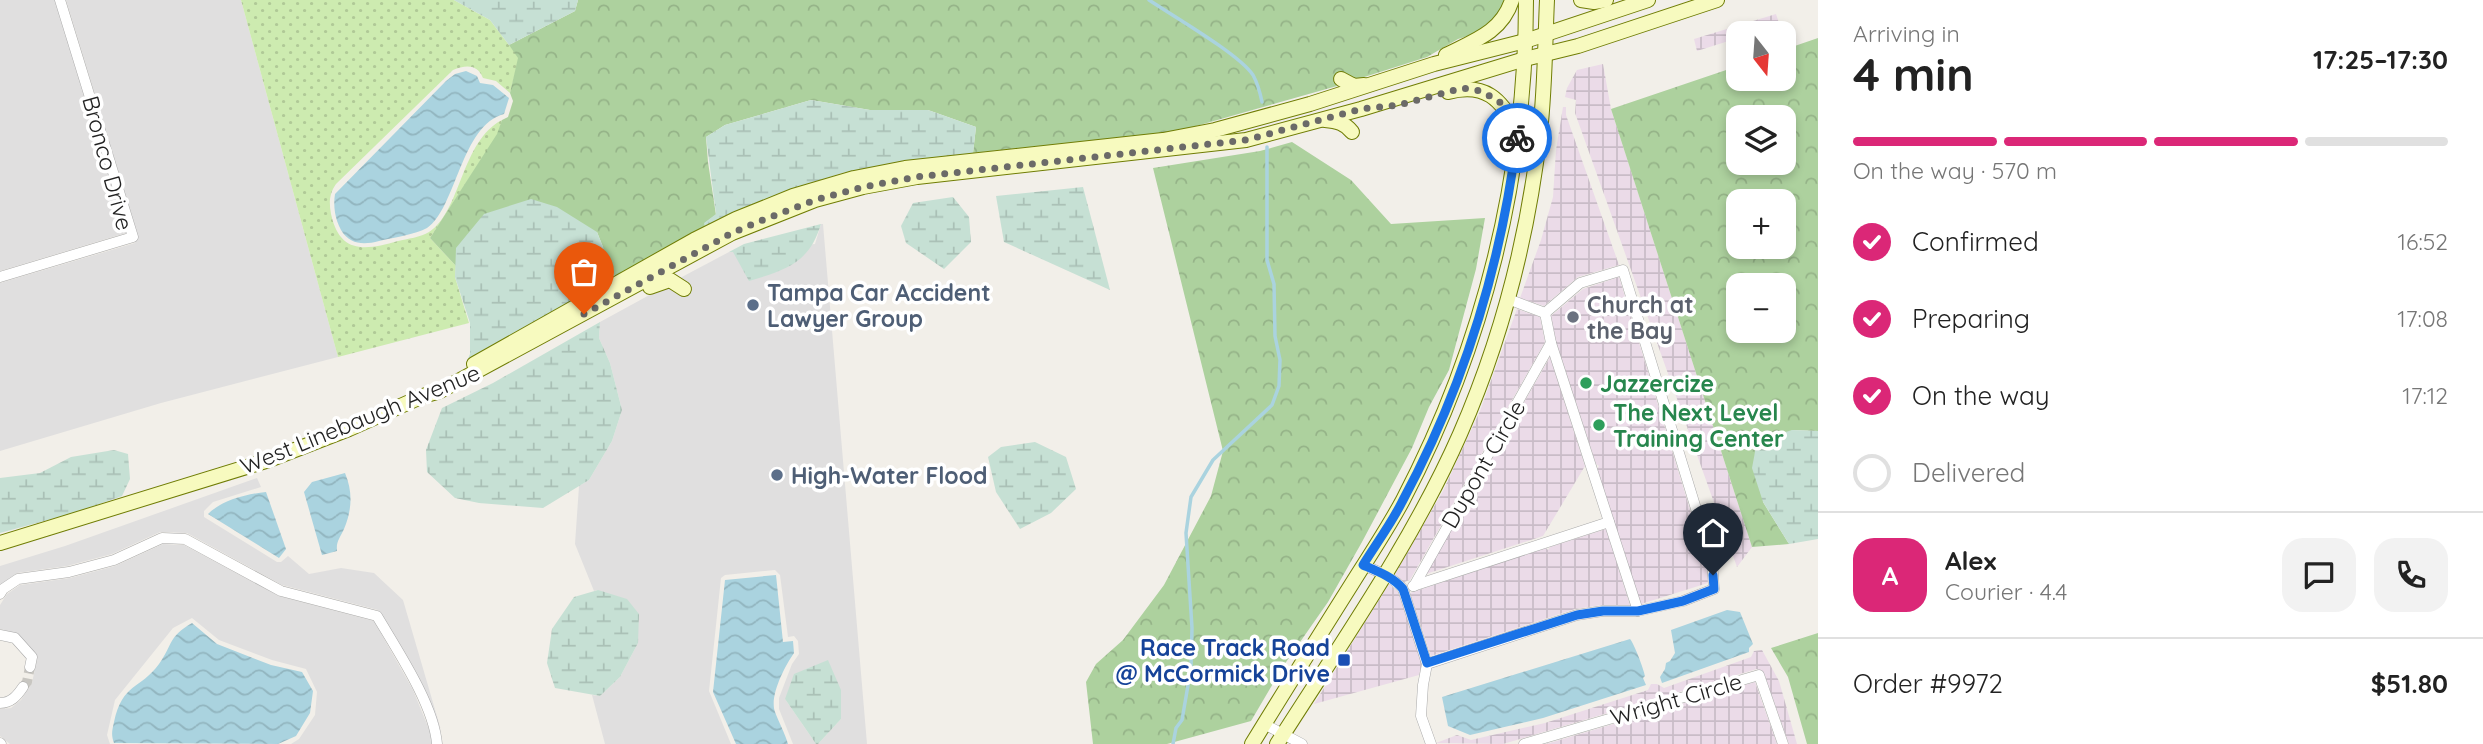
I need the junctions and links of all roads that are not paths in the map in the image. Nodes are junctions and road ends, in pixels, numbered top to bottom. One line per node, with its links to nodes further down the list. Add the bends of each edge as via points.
1 (60, 0): 21 (street, Bronco Drive, via 133,237)
2 (1512, 0): 13 (main road, via 1490,33)
3 (1526, 0): 10 (main road)
4 (1547, 0): 9 (main road)
5 (1581, 0): 6 (main road)
6 (1606, 0)
7 (1648, 0): 9 (main road)
8 (1717, 0): 11 (main road)
9 (1546, 33): 10 (main road); 11 (main road)
10 (1525, 41): 12 (main road); 13 (main road)
11 (1546, 55): 12 (main road); 23 (main road, via 1531,198)
12 (1525, 58): 15 (main road); 17 (main road)
13 (1434, 64): 14 (main road, via 1365,85)
14 (1341, 85): 19 (main road, via 1331,105 1259,128); 20 (main road, via 1202,133 923,166 841,181 758,209)
15 (1361, 109): 16 (main road); 17 (main road, via 1392,107 1469,88 1499,101)
16 (1320, 120): 18 (main road, via 1340,122); 19 (main road)
17 (1518, 130): 31 (main road, via 1499,243 1467,356 1402,502)
18 (1352, 132)
19 (1232, 142): 20 (main road, West Linebaugh Avenue, via 916,177 863,187 815,200)
20 (681, 255): 25 (main road, West Linebaugh Avenue); 26 (main road, via 583,308); 28 (main road)
21 (0, 277)
22 (684, 289): 25 (main road, via 663,281)
23 (1508, 299): 24 (street); 32 (main road, via 1460,435)
24 (1545, 313): 27 (street); 36 (street, via 1580,283 1623,270 1712,561 1714,589)
25 (584, 314): 26 (main road, West Linebaugh Avenue)
26 (567, 324): 28 (main road, West Linebaugh Avenue)
27 (1551, 343): 29 (street); 33 (street, Dupont Circle)
28 (423, 396): 30 (main road, West Linebaugh Avenue, via 270,460)
29 (1609, 522): 33 (street); 36 (street)
30 (0, 543)
31 (1363, 565): 32 (street); 42 (main road)
32 (1384, 574): 34 (street); 43 (main road)
33 (1414, 586): 34 (street)
34 (1403, 589): 38 (street)
35 (0, 594): 44 (street, via 18,579 114,560 162,538 185,539 281,591 377,616 418,687)
36 (1638, 611): 38 (street, via 1577,615)
37 (0, 635): 39 (street, via 15,638 32,657)
38 (1427, 663): 47 (street, via 1421,716)
39 (30, 667)
40 (23, 687): 41 (street, via 8,703)
41 (0, 703)
42 (1264, 724): 43 (street); 45 (main road)
43 (1280, 739): 46 (street)
44 (437, 744)
45 (1252, 744)
46 (1302, 744)
47 (1431, 744)
48 (1524, 744): 49 (street, Wright Circle, via 1759,675)
49 (1783, 744)

